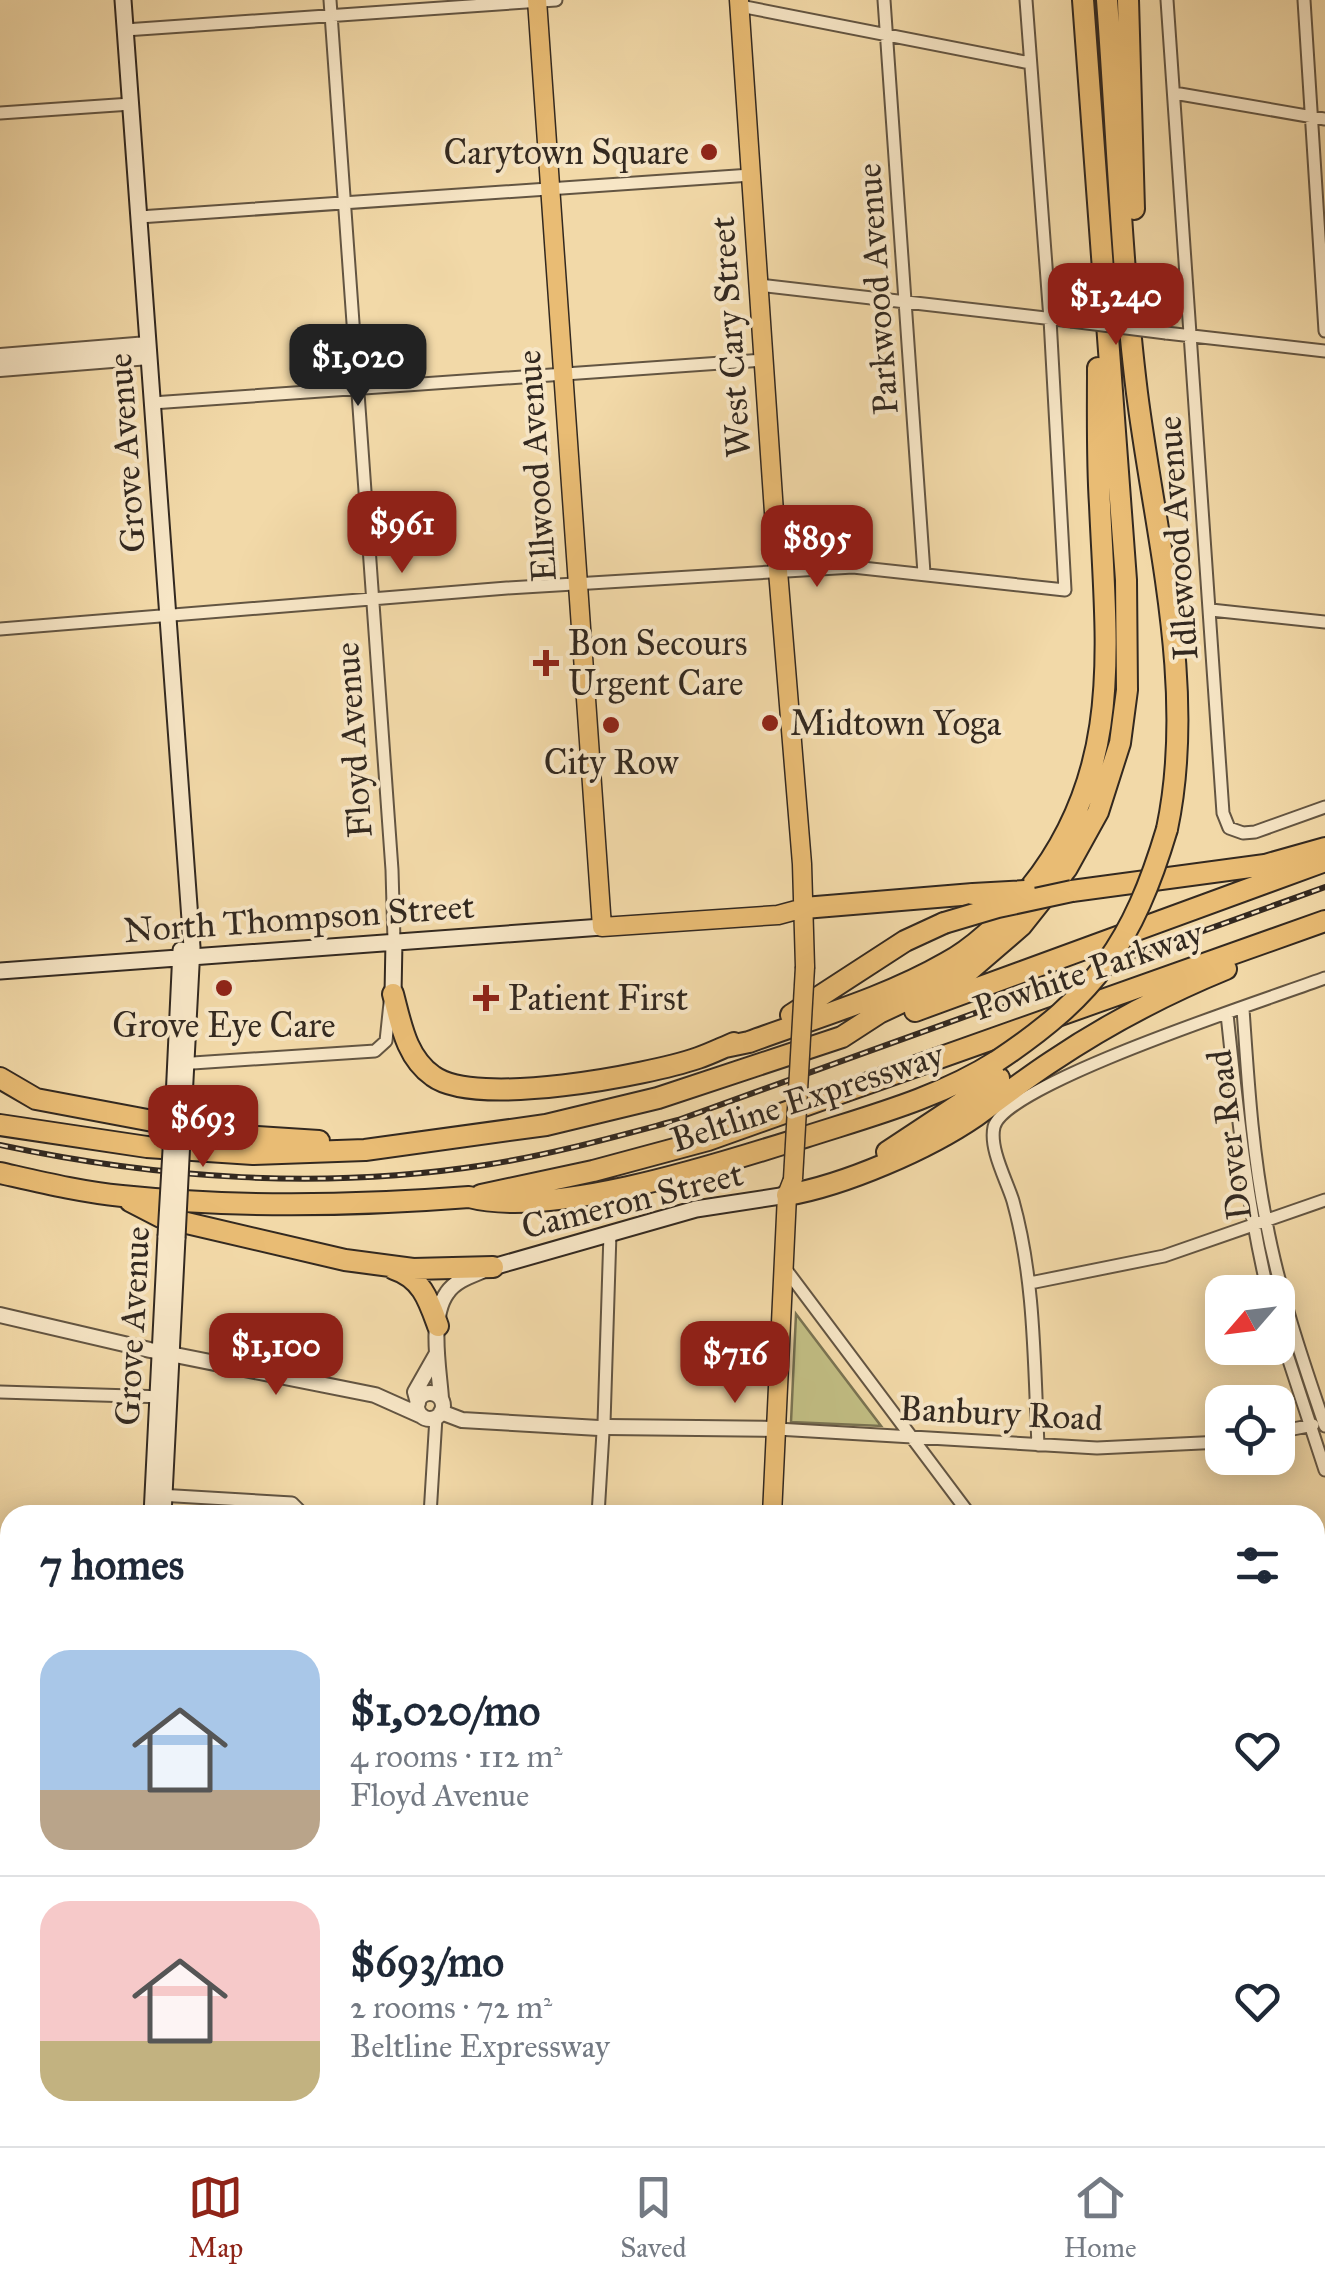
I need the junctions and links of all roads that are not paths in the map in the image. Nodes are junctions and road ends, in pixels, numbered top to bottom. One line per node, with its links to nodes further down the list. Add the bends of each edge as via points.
1 (123, 0): 13 (main road, Grove Avenue)
2 (330, 0): 12 (street, Floyd Avenue)
3 (543, 0): 12 (street); 22 (main road, Ellwood Avenue)
4 (884, 0): 14 (street, Parkwood Avenue)
5 (1026, 0): 15 (street)
6 (1083, 0): 25 (highway)
7 (1106, 0): 28 (highway)
8 (1128, 0): 28 (highway, via 1135,185)
9 (1168, 0): 16 (street, Idlewood Avenue)
10 (1304, 0): 19 (street)
11 (739, 3): 14 (street); 21 (main road, West Cary Street)
12 (331, 15): 13 (street); 23 (street, Floyd Avenue)
13 (125, 30): 17 (main road, Grove Avenue)
14 (886, 36): 15 (street); 27 (street, Parkwood Avenue)
15 (1030, 63): 29 (street)
16 (1174, 92): 19 (street); 31 (street, Idlewood Avenue)
17 (131, 104): 18 (street); 24 (main road, Grove Avenue)
18 (0, 113)
19 (1310, 116): 20 (street); 30 (street)
20 (1325, 120)
21 (751, 176): 22 (street); 26 (main road, West Cary Street)
22 (549, 189): 23 (street); 37 (main road, Ellwood Avenue)
23 (344, 203): 24 (street); 38 (street, Floyd Avenue)
24 (139, 217): 32 (main road, Grove Avenue)
25 (1103, 266): 62 (highway, Beltline Expressway, via 1128,626 1124,717 1106,791 1067,868 1004,942 950,982); 63 (highway, via 1098,466 1107,680 1096,755 1074,817 1020,899 959,955 894,988)
26 (759, 285): 27 (street); 35 (main road, West Cary Street)
27 (905, 302): 29 (street); 41 (street, Parkwood Avenue)
28 (1130, 311): 65 (highway, bridge, via 1173,660 1176,767 1167,830 1110,960 1034,1048)
29 (1050, 319): 31 (street, bridge); 41 (street, via 1065,590)
30 (1325, 332)
31 (1191, 336): 33 (street); 44 (street, Idlewood Avenue)
32 (148, 350): 34 (street); 36 (street); 39 (main road, Grove Avenue)
33 (1325, 351)
34 (0, 356)
35 (764, 360): 37 (street); 40 (main road, West Cary Street)
36 (0, 369)
37 (562, 375): 38 (street); 42 (main road, Ellwood Avenue)
38 (357, 389): 39 (street); 43 (street, Floyd Avenue)
39 (152, 402): 45 (main road, Grove Avenue)
40 (778, 571): 41 (street, via 853,567); 42 (street); 52 (main road, West Cary Street)
41 (924, 574)
42 (578, 585): 43 (street); 54 (main road, Ellwood Avenue)
43 (373, 599): 45 (street); 55 (street, Floyd Avenue)
44 (1210, 610): 46 (street); 48 (street, Idlewood Avenue, via 1226,824 1254,832)
45 (167, 616): 47 (street); 56 (main road, Grove Avenue)
46 (1325, 622)
47 (0, 629)
48 (1325, 806)
49 (1325, 848): 51 (highway, via 1265,865)
50 (1325, 861): 62 (highway, Powhite Parkway)
51 (1072, 890): 52 (highway, bridge); 63 (highway, bridge, via 944,924 821,998)
52 (804, 908): 54 (main road); 71 (main road, West Cary Street, bridge)
53 (1325, 924): 70 (highway, via 1164,996 1054,1060 941,1138); 73 (highway, Powhite Parkway, via 708,1140)
54 (602, 928): 55 (main road, North Thompson Street)
55 (394, 940): 56 (main road, North Thompson Street); 59 (main road, Floyd Avenue)
56 (186, 956): 57 (main road, North Thompson Street); 64 (main road, Grove Avenue)
57 (0, 971)
58 (1325, 978): 60 (street)
59 (394, 994): 63 (highway, via 414,1057 434,1077 462,1087 589,1081 661,1068); 64 (street, Floyd Avenue, via 386,1040 374,1051)
60 (1242, 1008): 61 (street); 75 (street, Dover Road)
61 (1228, 1014): 76 (street, Dover Road); 82 (street, via 1074,1071 1012,1104 995,1125)
62 (842, 1037): 68 (highway, Beltline Expressway, via 594,1115)
63 (724, 1046)
64 (181, 1064): 85 (main road, Grove Avenue, bridge)
65 (998, 1070): 70 (highway); 73 (highway, Beltline Expressway, via 670,1177 530,1201 492,1204)
66 (0, 1078): 68 (highway, via 55,1103 227,1135)
67 (0, 1125): 68 (highway, Beltline Expressway, via 202,1153)
68 (365, 1150)
69 (0, 1173): 72 (highway, Beltline Expressway)
70 (852, 1175): 71 (highway)
71 (787, 1185): 77 (main road, Cameron Street); 80 (main road, West Cary Street)
72 (119, 1196): 73 (highway, Beltline Expressway, via 314,1206); 78 (highway, via 160,1217)
73 (469, 1197)
74 (1325, 1200): 75 (street)
75 (1266, 1222): 76 (street); 92 (street, Dover Road, via 1288,1316)
76 (1252, 1227): 81 (street, Dover Road); 82 (street, via 1164,1256)
77 (610, 1233): 79 (main road, Cameron Street); 94 (street)
78 (388, 1266): 79 (highway); 84 (highway, via 421,1286)
79 (492, 1267): 84 (street, via 448,1290)
80 (784, 1267): 95 (main road, West Cary Street); 97 (street)
81 (1264, 1275)
82 (1030, 1283): 99 (street)
83 (0, 1314): 85 (street)
84 (438, 1326): 86 (street)
85 (166, 1353): 89 (main road, Grove Avenue); 90 (street)
86 (436, 1355): 91 (street); 91 (street)
87 (1290, 1365): 93 (street)
88 (0, 1392): 89 (street)
89 (164, 1397): 101 (main road, Grove Avenue)
90 (390, 1399): 91 (street); 91 (street)
91 (428, 1405): 94 (street, via 462,1420); 105 (street)
92 (1325, 1424): 93 (street)
93 (1310, 1426): 96 (street); 100 (street)
94 (603, 1427): 95 (street); 106 (street)
95 (776, 1428): 97 (street, Banbury Road); 107 (main road, West Cary Street)
96 (1295, 1429)
97 (911, 1436): 99 (street, Banbury Road); 108 (street)
98 (1205, 1443): 99 (street, Banbury Road)
99 (1038, 1444)
100 (1325, 1470)
101 (158, 1495): 102 (main road, Grove Avenue); 103 (main road, Grove Avenue); 104 (street)
102 (155, 1505)
103 (160, 1505)
104 (288, 1505)
105 (430, 1505)
106 (599, 1505)
107 (772, 1505)
108 (963, 1505)

